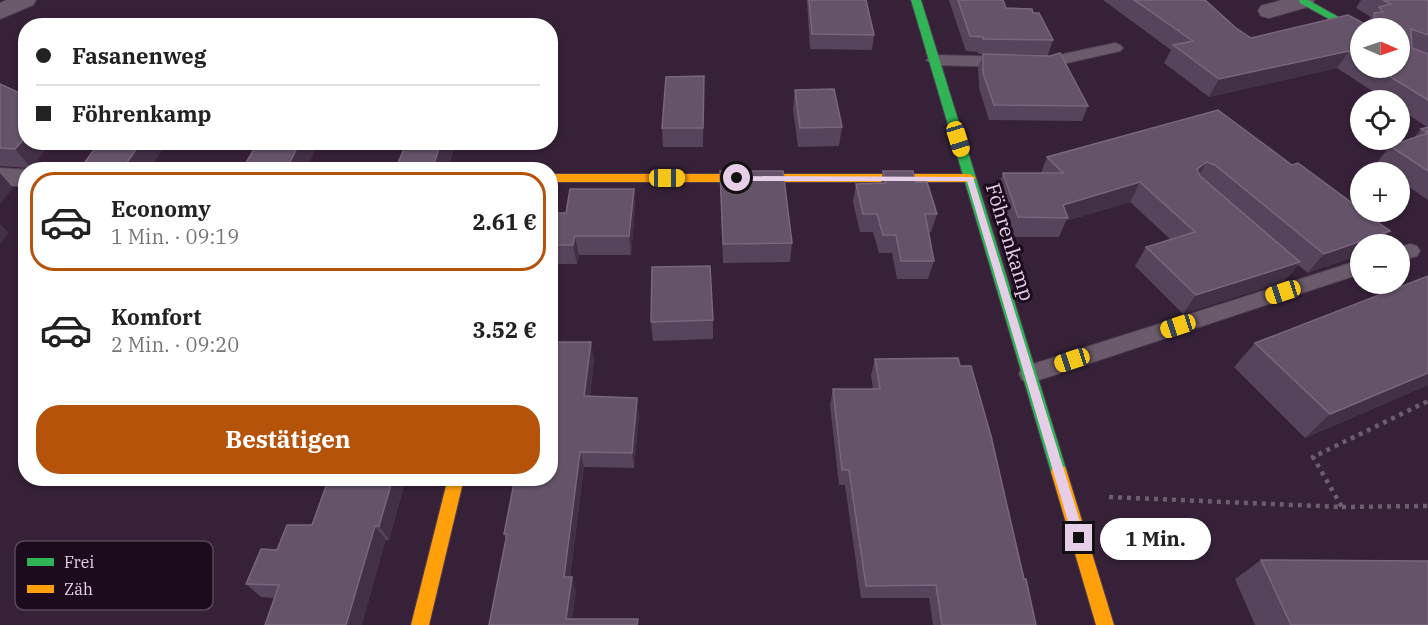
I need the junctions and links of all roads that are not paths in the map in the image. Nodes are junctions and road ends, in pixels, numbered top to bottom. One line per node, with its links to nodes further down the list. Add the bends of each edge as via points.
1 (25, 0): 5 (street)
2 (916, 0): 8 (street, Föhrenkamp)
3 (1304, 0): 4 (street); 6 (street)
4 (1269, 11)
5 (0, 12)
6 (1350, 27)
7 (1115, 48): 8 (lane, via 1045,63)
8 (934, 60): 12 (street, Föhrenkamp)
9 (0, 177): 10 (street)
10 (18, 177)
11 (558, 178): 12 (street)
12 (970, 178): 16 (street, Föhrenkamp)
13 (1288, 270): 15 (lane)
14 (1350, 270): 15 (lane)
15 (1305, 285): 16 (lane)
16 (1030, 374): 19 (street, Föhrenkamp)
17 (454, 486): 18 (street)
18 (420, 625)
19 (1105, 625)

